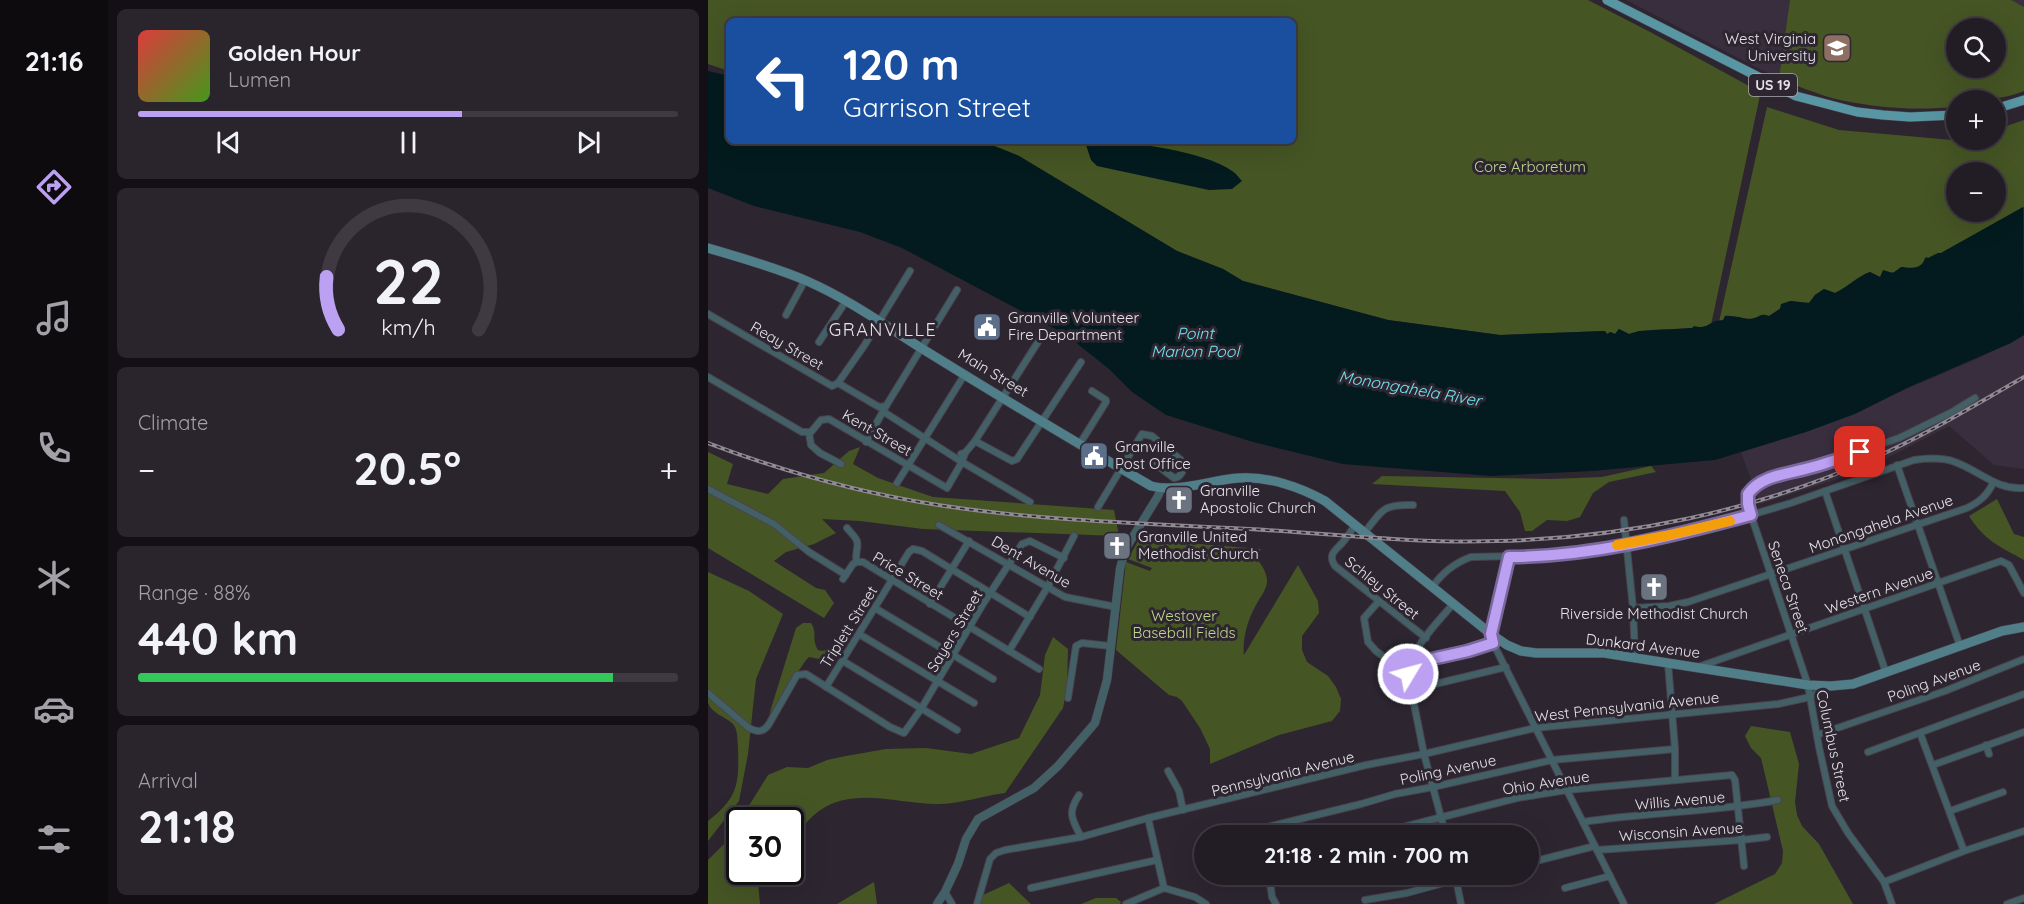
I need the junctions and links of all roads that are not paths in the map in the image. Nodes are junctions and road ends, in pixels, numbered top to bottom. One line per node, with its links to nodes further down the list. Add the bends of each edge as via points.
1 (1607, 0): 4 (main road, US 19, via 1796,96 1874,114)
2 (2024, 100): 3 (main road)
3 (2006, 106)
4 (1946, 115)
5 (708, 248): 7 (main road, Main Street)
6 (910, 271): 12 (street)
7 (805, 280): 9 (main road, Main Street); 11 (street)
8 (957, 290): 15 (street)
9 (846, 301): 12 (main road, Main Street); 13 (street)
10 (708, 314): 19 (street, Reay Street, via 832,386)
11 (786, 315)
12 (879, 320): 15 (main road, Main Street); 19 (street)
13 (819, 342)
14 (1038, 342): 21 (street)
15 (921, 348): 17 (main road, Main Street); 23 (street)
16 (1081, 362): 24 (street)
17 (964, 374): 21 (main road, Main Street); 26 (street)
18 (708, 376): 25 (street, via 802,432)
19 (838, 383): 23 (street, Reay Street)
20 (1092, 391): 29 (street, via 1106,402)
21 (1003, 397): 24 (main road, Main Street); 27 (street)
22 (1975, 398): 48 (street, Seneca Street, via 1899,438 1758,485 1748,494)
23 (885, 409): 26 (street, Reay Street); 28 (street)
24 (1042, 421): 27 (street, via 1012,461); 29 (main road, Main Street)
25 (809, 432): 28 (street, Kent Street, via 821,420 829,419); 34 (street, via 811,445)
26 (925, 439): 31 (street, Reay Street); 35 (street)
27 (975, 441): 30 (street)
28 (866, 442): 35 (street, Kent Street)
29 (1078, 445): 37 (main road, Main Street)
30 (965, 453): 31 (street); 32 (street)
31 (954, 457): 32 (street, Reay Street)
32 (962, 462): 35 (street, Kent Street, via 947,488); 45 (street, Reay Street)
33 (1154, 463): 38 (street)
34 (841, 465)
35 (908, 465): 39 (street)
36 (1898, 465): 40 (street, via 1942,459); 44 (street); 50 (street)
37 (1120, 469): 38 (street, via 1142,434 1152,436 1184,464); 43 (main road, Main Street); 47 (street)
38 (1180, 482): 43 (main road, Dunkard Avenue); 52 (main road, Dunkard Avenue, via 1198,484 1240,478 1274,481 1325,501)
39 (897, 483)
40 (1993, 483): 41 (street); 50 (street, Monongahela Avenue, via 1979,502)
41 (2024, 488)
42 (708, 489): 61 (street, via 774,524 845,577)
43 (1161, 489): 74 (street, via 1125,550)
44 (1825, 491): 48 (street); 58 (street)
45 (1030, 502)
46 (1413, 505): 54 (street, via 1384,508)
47 (1098, 507)
48 (1751, 515): 57 (street); 64 (street, Seneca Street)
49 (1624, 520): 57 (street)
50 (1919, 524): 58 (street, Monongahela Avenue); 66 (street)
51 (939, 525): 56 (street, Dent Avenue)
52 (1355, 525): 54 (main road, Dunkard Avenue); 71 (street, Schley Street, via 1334,550 1332,562)
53 (847, 528): 61 (street, via 858,546)
54 (1364, 532): 67 (main road, Dunkard Avenue)
55 (1074, 536): 60 (street)
56 (969, 542): 62 (street, Dent Avenue); 63 (street)
57 (1627, 543): 59 (street, via 1557,555); 76 (street)
58 (1844, 550): 64 (street, Monongahela Avenue); 77 (street)
59 (1509, 557): 67 (street, via 1482,556 1459,561); 84 (street)
60 (1064, 558): 62 (street, Sayers Street, via 1026,541); 68 (street)
61 (857, 562): 65 (street, Price Street)
62 (1010, 564): 68 (street, Dent Avenue); 69 (street, Sayers Street)
63 (952, 570): 65 (street, Triplett Street, via 913,549); 69 (street); 73 (street)
64 (1771, 574): 76 (street, Monongahela Avenue, via 1679,605); 82 (street, Seneca Street)
65 (891, 581): 73 (street, Price Street); 75 (street, Triplett Street)
66 (1939, 583): 70 (street, Western Avenue, via 2001,561 2010,565); 77 (street, Western Avenue); 86 (street)
67 (1432, 586): 72 (main road, Dunkard Avenue)
68 (1047, 588): 74 (street, Dent Avenue, via 1065,597); 78 (street)
69 (991, 594): 78 (street); 80 (street, Sayers Street)
70 (2024, 594)
71 (1379, 601): 83 (street, Schley Street); 93 (street, via 1364,618 1368,642 1384,657)
72 (1454, 603): 83 (street); 84 (main road, Dunkard Avenue)
73 (930, 604): 80 (street, Price Street)
74 (1116, 607): 85 (street)
75 (875, 608): 81 (street, Triplett Street); 88 (street)
76 (1633, 608): 89 (street)
77 (1865, 608): 82 (street, Western Avenue); 97 (street)
78 (1030, 617): 87 (street)
79 (2024, 627): 86 (main road, Dunkard Avenue)
80 (969, 628): 87 (street, Price Street); 88 (street, Sayers Street)
81 (859, 634): 91 (street, Triplett Street); 99 (street)
82 (1791, 634): 94 (street, Western Avenue); 100 (street, Seneca Street)
83 (1426, 638): 93 (street)
84 (1492, 638): 89 (main road, Dunkard Avenue, via 1521,651); 93 (street, via 1468,651); 95 (street)
85 (1110, 646): 107 (street, via 1076,646); 156 (street, via 1107,680 1095,723 1034,788 978,819)
86 (1960, 646): 97 (main road, Dunkard Avenue)
87 (1009, 651): 96 (street, Price Street)
88 (954, 656): 98 (street); 99 (street, Sayers Street)
89 (1635, 657): 92 (main road, Dunkard Avenue)
90 (2024, 659): 115 (street, Poling Avenue)
91 (843, 661): 102 (street, Triplett Street); 109 (street)
92 (1668, 663): 94 (main road, Dunkard Avenue); 110 (street)
93 (1409, 664): 103 (street)
94 (1697, 667): 100 (main road, Dunkard Avenue)
95 (1506, 668): 103 (street); 111 (street)
96 (1038, 669)
97 (1886, 673): 101 (main road, Dunkard Avenue, via 1853,684)
98 (993, 679)
99 (938, 681): 108 (street); 109 (street, Sayers Street)
100 (1808, 685): 101 (main road, Dunkard Avenue); 106 (street, Columbus Street)
101 (1831, 686): 106 (street, West Pennsylvania Avenue)
102 (826, 687): 104 (street, via 806,674 797,675 769,724 756,732); 109 (street, Sayers Street, via 904,733)
103 (1410, 690): 119 (street)
104 (708, 693)
105 (2024, 694): 114 (street)
106 (1810, 697): 110 (street, West Pennsylvania Avenue); 115 (street, Columbus Street)
107 (1068, 698)
108 (974, 703)
109 (921, 709): 112 (street)
110 (1671, 715): 111 (street, West Pennsylvania Avenue); 117 (street)
111 (1536, 728): 119 (street, West Pennsylvania Avenue); 121 (street)
112 (957, 730)
113 (2024, 732): 116 (street)
114 (1920, 733): 118 (street); 122 (street)
115 (1817, 735): 149 (street, Columbus Street, via 1832,806)
116 (1986, 745): 120 (street); 122 (street)
117 (1675, 749): 121 (street, Poling Avenue); 124 (street)
118 (1868, 752)
119 (1424, 754): 125 (street); 131 (street, Pennsylvania Avenue)
120 (1989, 754)
121 (1552, 760): 125 (street, Poling Avenue); 126 (street)
122 (1933, 765): 132 (street)
123 (1168, 771): 131 (street, via 1179,791)
124 (1675, 780): 126 (street, Ohio Avenue); 130 (street, Ohio Avenue, via 1732,775)
125 (1433, 787): 133 (street); 136 (street, Poling Avenue)
126 (1567, 790): 133 (street, Ohio Avenue); 135 (street)
127 (2003, 792): 132 (street)
128 (1079, 795): 140 (street, via 1071,812)
129 (1778, 800): 130 (street, Willis Avenue)
130 (1738, 808): 135 (street, Willis Avenue); 142 (street)
131 (1183, 810): 134 (street, Pennsylvania Avenue)
132 (1950, 811): 144 (street)
133 (1442, 817): 137 (street, Ohio Avenue); 138 (street)
134 (1148, 818): 140 (street); 145 (street)
135 (1583, 822): 143 (street)
136 (1276, 825)
137 (1411, 825)
138 (1444, 825)
139 (2024, 831): 144 (street)
140 (1081, 837): 161 (street, via 996,853 990,859)
141 (1767, 837): 142 (street, Wisconsin Avenue)
142 (1741, 840): 143 (street, Wisconsin Avenue); 147 (street)
143 (1596, 848): 146 (street, Wisconsin Avenue); 148 (street)
144 (1964, 850): 149 (street)
145 (1157, 860): 153 (street); 154 (street)
146 (1539, 861)
147 (1744, 867)
148 (1610, 876): 155 (street); 166 (street)
149 (1884, 882): 167 (street, Columbus Street)
150 (1270, 885): 164 (street)
151 (1431, 885): 158 (street)
152 (1457, 885): 165 (street)
153 (1031, 888)
154 (1164, 888): 162 (street); 163 (street)
155 (1565, 888)
156 (945, 892): 159 (street); 160 (street)
157 (2024, 898): 168 (street)
158 (1365, 900)
159 (937, 904)
160 (952, 904)
161 (977, 904)
162 (1126, 904)
163 (1206, 904)
164 (1276, 904)
165 (1461, 904)
166 (1624, 904)
167 (1892, 904)
168 (2007, 904)

